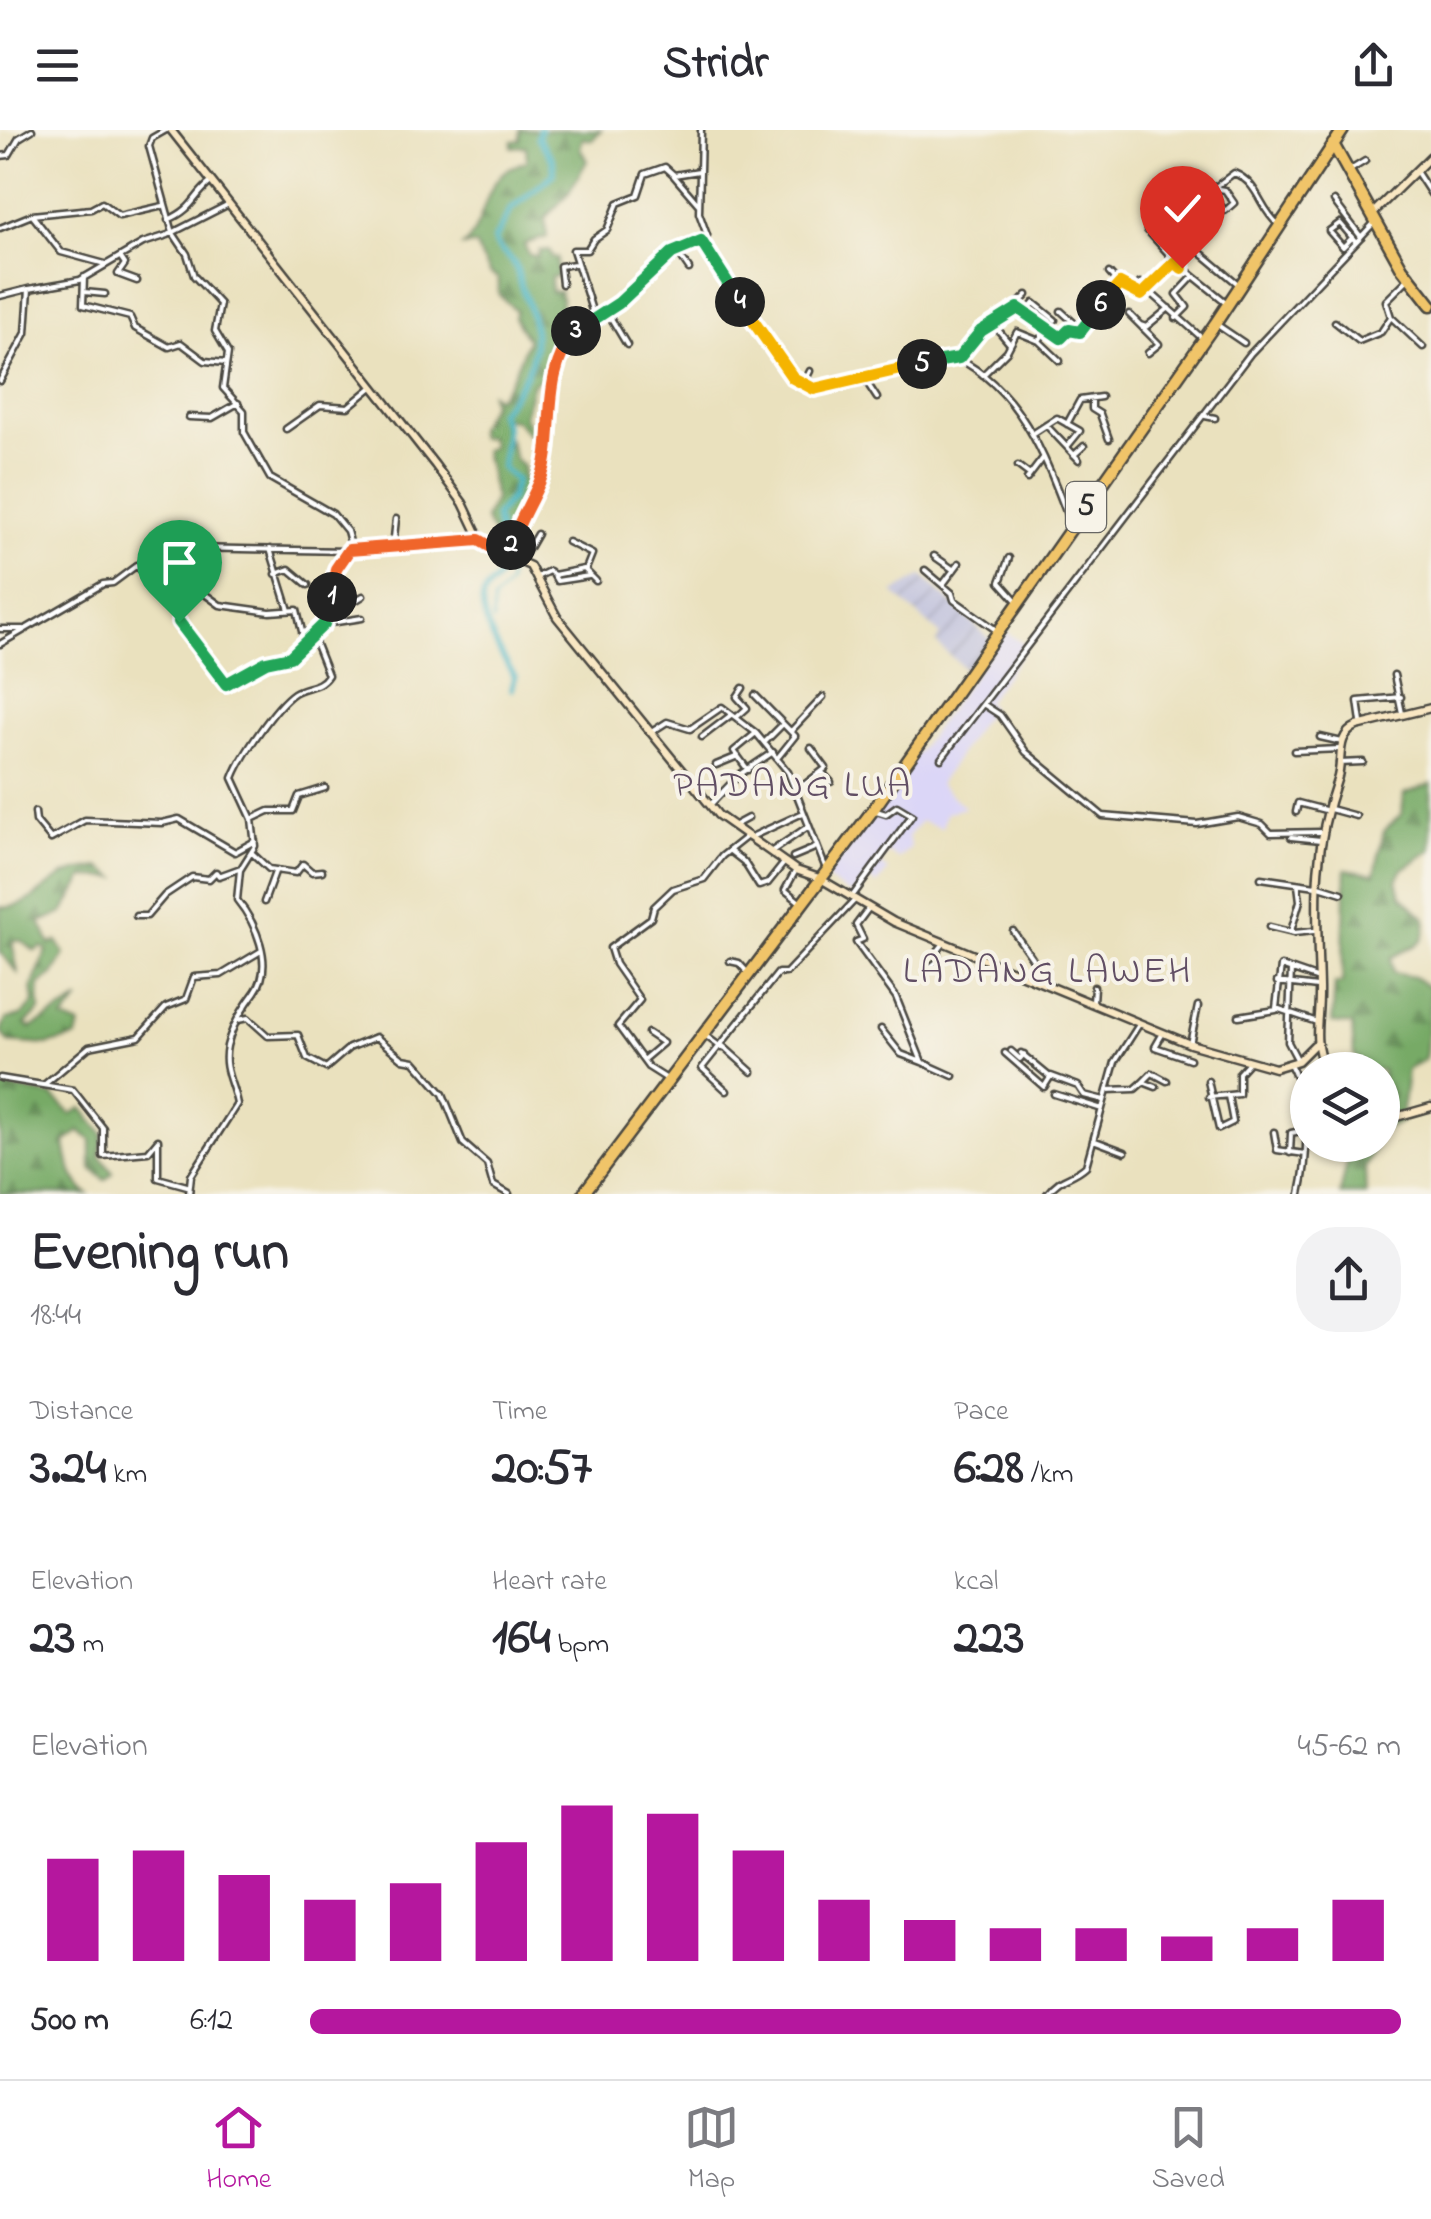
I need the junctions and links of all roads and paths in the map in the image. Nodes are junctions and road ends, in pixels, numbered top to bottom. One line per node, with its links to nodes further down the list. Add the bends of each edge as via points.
1 (32, 130): 6 (street)
2 (169, 130): 13 (main road); 19 (street, via 149,146)
3 (701, 130): 9 (street)
4 (1344, 130): 5 (highway, 5)
5 (1333, 144): 11 (highway); 23 (highway, 5)
6 (0, 156)
7 (1431, 156): 10 (main road)
8 (1365, 161): 11 (street)
9 (701, 171): 12 (street); 18 (street)
10 (1416, 171): 15 (street); 21 (main road)
11 (1348, 172): 21 (highway)
12 (674, 175): 18 (street); 32 (street, via 665,166 641,178 638,195 618,203 607,230 588,250 573,250)
13 (211, 182): 17 (main road); 22 (street, via 194,205)
14 (1215, 188): 14 (street, via 1225,190 1234,205 1224,211 1210,194); 23 (street, via 1238,173)
15 (1431, 194)
16 (1334, 201): 26 (street)
17 (229, 204): 25 (street); 86 (main road)
18 (699, 205): 27 (street, via 706,232)
19 (165, 206): 20 (street, via 119,216 104,203); 22 (street)
20 (32, 214): 24 (street); 33 (street, via 61,252)
21 (1373, 218): 26 (street); 38 (highway)
22 (168, 220): 25 (street)
23 (1280, 226): 43 (highway, 5)
24 (0, 228)
25 (173, 233): 30 (street); 81 (street, via 194,276 220,304 216,331)
26 (1356, 239): 26 (street, via 1340,223 1329,231 1342,247); 95 (street, via 1250,354)
27 (701, 241): 28 (street); 87 (street, via 786,369)
28 (676, 250): 34 (street); 54 (street)
29 (1201, 253): 43 (street)
30 (121, 258): 33 (street); 39 (street, via 119,276)
31 (1175, 262): 31 (street, via 1194,246 1168,208 1146,228); 37 (street); 45 (street)
32 (576, 264): 41 (street, via 560,266); 61 (street)
33 (108, 265): 36 (street)
34 (690, 268)
35 (1109, 273): 42 (street)
36 (84, 276): 44 (street); 46 (street)
37 (1194, 276): 51 (street); 62 (street, via 1177,294 1187,307)
38 (1409, 278): 50 (highway); 60 (street, via 1386,302)
39 (136, 281)
40 (1140, 283): 45 (street)
41 (562, 284)
42 (1120, 284): 45 (street, via 1140,295); 57 (street)
43 (1241, 286): 51 (highway, 5)
44 (29, 289): 49 (street); 85 (street, via 26,333)
45 (1148, 290): 53 (street)
46 (84, 292): 47 (street); 81 (street, via 84,306 130,317 135,328 169,346 181,342 205,360)
47 (106, 294)
48 (1028, 295): 52 (street)
49 (0, 296)
50 (1430, 301)
51 (1228, 304): 67 (highway, 5)
52 (1018, 308): 56 (street); 68 (street)
53 (1169, 308): 62 (street); 69 (street)
54 (606, 310): 61 (street); 76 (street)
55 (1060, 311): 71 (street)
56 (1026, 313): 58 (street, via 1034,303); 65 (street)
57 (1095, 313): 66 (street); 71 (street)
58 (1048, 314): 63 (street); 65 (street)
59 (1129, 314): 69 (street)
60 (1391, 316): 64 (street, via 1381,332 1360,340); 77 (street)
61 (594, 317): 114 (street, via 565,346 547,412 541,478)
62 (1176, 318): 72 (street)
63 (1056, 320)
64 (1334, 322)
65 (1041, 324): 70 (street)
66 (1109, 324)
67 (1215, 324): 72 (highway, 5); 74 (street)
68 (994, 325): 75 (street); 79 (street)
69 (1140, 325): 78 (street, via 1159,344)
70 (1047, 328): 71 (street, via 1061,338); 73 (street)
71 (1082, 330)
72 (1203, 338): 107 (highway, 5)
73 (1039, 341): 75 (street, via 1016,332); 80 (street)
74 (1244, 343)
75 (1010, 344): 83 (street)
76 (627, 345)
77 (1423, 347)
78 (1148, 353)
79 (959, 358): 83 (street); 84 (street)
80 (1060, 361)
81 (226, 362): 91 (street, via 223,388)
82 (810, 371): 87 (street, via 806,377)
83 (983, 375): 100 (street)
84 (862, 376): 87 (street); 89 (street)
85 (0, 382)
86 (371, 388): 99 (street, via 348,407 320,406); 109 (main road, via 463,503)
87 (814, 389)
88 (1102, 397): 90 (street)
89 (877, 398)
90 (1092, 398): 92 (street, via 1080,400); 101 (street)
91 (238, 404): 93 (street, via 212,418); 113 (street, via 246,414 244,432 270,478 332,514 348,531)
92 (1073, 413): 94 (street); 97 (street)
93 (189, 416)
94 (1084, 416)
95 (1205, 416): 96 (street); 150 (street)
96 (1216, 418)
97 (1068, 424): 98 (street, via 1054,417); 103 (street, via 1080,433)
98 (1046, 425): 100 (street); 103 (street)
99 (286, 429)
100 (1034, 433): 104 (street)
101 (1109, 439)
102 (1084, 446): 103 (street, via 1076,458)
103 (1067, 447)
104 (1044, 458): 105 (street, via 1028,477); 107 (street)
105 (1018, 466)
106 (396, 519): 111 (street)
107 (1072, 526): 134 (highway, 5)
108 (537, 534): 118 (street)
109 (479, 540): 111 (street); 114 (main road)
110 (568, 542): 122 (street, via 592,554)
111 (393, 547): 113 (street)
112 (270, 549): 113 (street); 116 (street, via 188,548); 126 (street)
113 (349, 550): 133 (street, via 336,569)
114 (507, 556): 118 (main road)
115 (934, 556): 124 (street)
116 (155, 558): 120 (street); 135 (street, via 220,606)
117 (1010, 558): 134 (street, via 1000,582)
118 (522, 560): 128 (main road)
119 (959, 563): 124 (street)
120 (136, 565): 139 (street); 142 (street, via 164,592 224,684 290,657)
121 (558, 566): 125 (street)
122 (586, 569): 125 (street); 127 (street)
123 (925, 570): 131 (street)
124 (954, 570): 131 (street)
125 (551, 573): 127 (street, via 557,581); 128 (street)
126 (276, 574): 130 (street, via 289,569); 135 (street)
127 (591, 576): 129 (street)
128 (537, 577): 160 (main road, via 557,618)
129 (596, 581)
130 (308, 585)
131 (942, 585): 140 (street)
132 (364, 596): 133 (street, via 352,604)
133 (330, 604): 137 (street)
134 (1020, 604): 140 (highway, 5)
135 (289, 610): 142 (street, via 298,611)
136 (362, 618): 137 (street)
137 (324, 624): 141 (street)
138 (0, 630): 139 (street)
139 (28, 631): 143 (street)
140 (1000, 632): 180 (highway, 5)
141 (313, 637): 142 (street); 186 (street, via 326,664 325,681 292,694 240,758 232,778)
142 (304, 640)
143 (0, 644)
144 (1394, 675): 148 (street)
145 (743, 688): 151 (street, via 737,696)
146 (755, 695): 149 (street)
147 (823, 697): 158 (street)
148 (1401, 698): 153 (street); 157 (street, via 1358,702)
149 (762, 703): 151 (street); 156 (street)
150 (983, 704): 169 (street); 189 (street, via 1000,715 1026,752 1108,818 1199,824 1230,817 1262,824 1270,833)
151 (747, 707): 155 (street)
152 (1431, 708): 153 (main road)
153 (1402, 713): 157 (main road)
154 (730, 715): 155 (street); 160 (street, via 722,707 690,729 667,722); 161 (street)
155 (738, 716): 159 (street)
156 (782, 725): 158 (street); 163 (street)
157 (1359, 725): 164 (main road, via 1347,731)
158 (793, 728): 167 (street, via 796,738)
159 (756, 733): 163 (street); 168 (street, via 734,750)
160 (649, 734): 178 (main road)
161 (702, 736)
162 (1320, 738): 164 (street)
163 (766, 742): 167 (street)
164 (1341, 746): 166 (street); 171 (main road)
165 (811, 748): 174 (street, via 826,767)
166 (1294, 751)
167 (776, 755): 173 (street); 177 (street)
168 (738, 756): 172 (street); 173 (street)
169 (941, 758)
170 (1363, 762): 171 (street)
171 (1340, 763): 179 (main road)
172 (716, 766)
173 (748, 770): 178 (street)
174 (822, 772): 175 (street); 177 (street)
175 (831, 782)
176 (325, 788): 186 (street, via 299,796 293,812 269,811)
177 (796, 791): 183 (street)
178 (712, 803): 188 (main road)
179 (1325, 809): 182 (street, via 1298,803); 184 (street); 189 (main road)
180 (874, 810): 205 (highway, 5); 210 (street, via 886,814 896,806 912,814)
181 (35, 812): 192 (street, via 51,839 86,820 179,819 235,852)
182 (1296, 812)
183 (803, 813): 187 (street); 191 (street)
184 (1356, 816)
185 (748, 818): 188 (street)
186 (252, 819): 192 (street)
187 (808, 826): 193 (street); 196 (street)
188 (731, 827): 191 (main road)
189 (1321, 836): 190 (street); 208 (main road)
190 (1291, 837)
191 (747, 838): 194 (street); 196 (main road)
192 (254, 841): 195 (street)
193 (817, 846): 197 (street); 205 (street)
194 (730, 851): 198 (street); 199 (street, via 759,886)
195 (252, 853): 201 (street); 204 (street)
196 (770, 853): 199 (main road)
197 (793, 857)
198 (720, 861): 200 (street); 251 (street, via 702,880 674,889 651,918 610,948 640,1000 618,1026)
199 (784, 863): 202 (main road)
200 (727, 865)
201 (241, 868): 214 (street, via 209,879 192,877 147,916); 220 (street, via 237,900 252,917)
202 (796, 870): 205 (main road); 212 (street, via 784,890)
203 (322, 871): 204 (street, via 302,864 296,872)
204 (275, 872): 211 (street)
205 (823, 875): 210 (main road); 212 (highway, 5)
206 (1261, 878): 207 (street)
207 (1298, 886): 208 (street); 218 (street)
208 (1316, 886): 209 (street); 216 (main road)
209 (1342, 893)
210 (852, 900): 213 (main road); 245 (street, via 786,973 779,972)
211 (264, 902)
212 (801, 902): 225 (highway, 5)
213 (868, 909): 219 (main road); 252 (street, via 856,926 862,939 856,942 896,997)
214 (136, 916)
215 (1270, 927): 218 (street)
216 (1314, 930): 218 (street); 228 (main road)
217 (1013, 931): 226 (street, via 1040,968)
218 (1291, 931)
219 (944, 943): 222 (street); 226 (main road)
220 (262, 951): 237 (street, via 255,991); 263 (street, via 221,975 194,977 186,999 166,1006 147,1032 90,1047)
221 (730, 961): 225 (street)
222 (929, 968)
223 (1291, 970): 224 (street); 227 (street, via 1281,966); 229 (street)
224 (1304, 976): 228 (street); 231 (street)
225 (749, 978): 243 (highway, 5)
226 (1034, 979): 232 (main road)
227 (1277, 982): 229 (street); 234 (street)
228 (1319, 982): 231 (street); 238 (main road)
229 (1290, 984): 231 (street); 235 (street)
230 (1094, 986): 232 (street)
231 (1304, 986)
232 (1093, 1002): 239 (main road)
233 (1198, 1006): 244 (street)
234 (1276, 1010): 235 (street); 236 (street)
235 (1290, 1014): 238 (street); 247 (street)
236 (1239, 1016)
237 (238, 1020): 279 (street, via 226,1064 237,1104); 281 (street, via 248,1018 268,1036 293,1032 306,1058 326,1068 348,1048 376,1037 414,1061 444,1095 462,1144 488,1165 492,1184)
238 (1318, 1022): 246 (main road)
239 (1140, 1023): 242 (main road); 265 (street)
240 (882, 1030): 252 (street, via 901,1054)
241 (648, 1033): 251 (street, via 663,1043)
242 (1163, 1033): 244 (main road); 250 (street, via 1155,1048)
243 (703, 1034): 245 (street); 259 (highway, 5)
244 (1190, 1044): 253 (main road)
245 (723, 1047): 255 (street); 266 (street, via 702,1068)
246 (1316, 1049): 248 (main road); 249 (main road)
247 (1291, 1052)
248 (1311, 1052)
249 (1317, 1052)
250 (1190, 1059)
251 (643, 1060): 259 (street)
252 (922, 1062): 257 (street)
253 (1250, 1062): 254 (main road); 268 (street, via 1239,1074 1238,1094)
254 (1290, 1064)
255 (752, 1072)
256 (1047, 1075): 256 (street, via 1044,1087 1008,1052 1020,1060 1022,1054); 270 (street)
257 (952, 1076)
258 (0, 1078): 263 (street)
259 (667, 1079): 282 (highway, 5)
260 (1166, 1081): 261 (street, via 1152,1073)
261 (1143, 1082): 264 (street); 265 (street, via 1135,1090)
262 (1208, 1082): 269 (street)
263 (45, 1084): 279 (street, via 75,1092 103,1128 103,1156 148,1152 158,1140 158,1178)
264 (1156, 1087)
265 (1106, 1090): 270 (street)
266 (727, 1092)
267 (1054, 1094): 272 (street)
268 (1228, 1096): 269 (street); 269 (street, via 1234,1122 1220,1129)
269 (1210, 1097)
270 (1106, 1100): 272 (street)
271 (1430, 1106): 273 (main road)
272 (1104, 1110): 275 (street)
273 (1400, 1116)
274 (1274, 1132): 277 (street, via 1277,1150)
275 (1093, 1140): 276 (street); 283 (street, via 1083,1169 1060,1178)
276 (1125, 1152)
277 (1290, 1154)
278 (1304, 1162): 284 (street)
279 (188, 1186): 280 (street)
280 (190, 1194)
281 (509, 1194)
282 (583, 1194)
283 (1047, 1194)
284 (1300, 1194)

